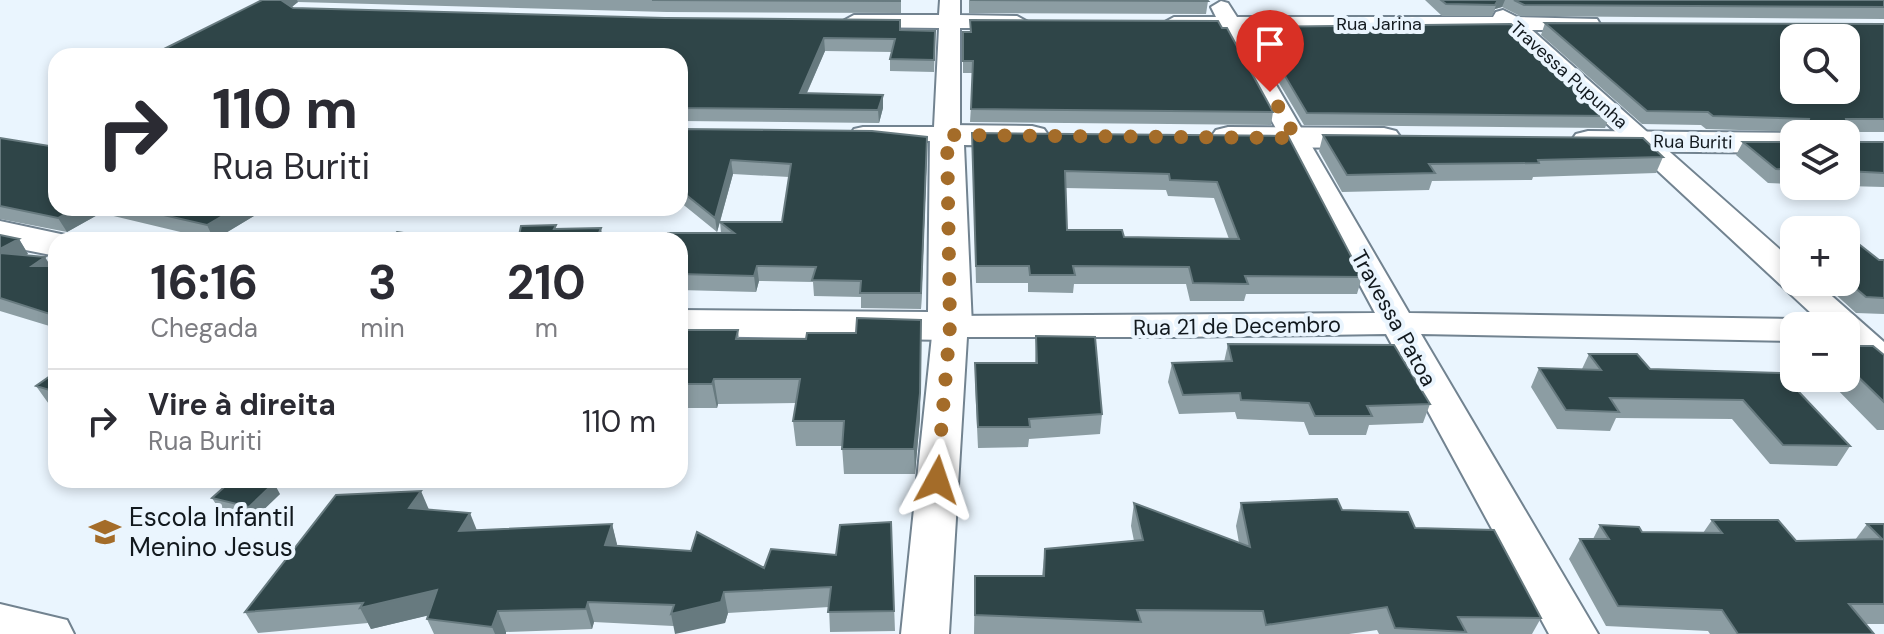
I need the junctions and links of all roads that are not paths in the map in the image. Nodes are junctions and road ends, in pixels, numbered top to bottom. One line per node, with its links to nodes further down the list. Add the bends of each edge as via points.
1 (1485, 0): 7 (street, Travessa Pupunha)
2 (950, 10): 4 (street); 5 (street); 10 (street)
3 (1224, 12): 6 (street, Rua Jarina); 7 (street, Rua Jarina); 13 (street, Travessa Patoa)
4 (840, 21)
5 (1043, 22)
6 (1152, 23)
7 (1512, 24): 8 (street, Rua Jarina); 16 (street, Travessa Pupunha)
8 (1605, 25)
9 (842, 135): 10 (street)
10 (947, 135): 11 (street); 25 (street)
11 (1056, 136)
12 (1194, 137): 13 (street)
13 (1296, 138): 14 (street); 24 (street, Travessa Patoa)
14 (1422, 139)
15 (1564, 140): 16 (street, Rua Buriti)
16 (1642, 141): 17 (street, Rua Buriti); 20 (street, Travessa Pupunha)
17 (1780, 143)
18 (0, 233): 19 (street)
19 (48, 242)
20 (1780, 267)
21 (1813, 296): 22 (street, Travessa Pupunha)
22 (1833, 312)
23 (688, 323): 25 (street, Rua 21 de Decembro)
24 (1395, 323): 25 (street, Rua 21 de Decembro); 26 (street, Rua 21 de Decembro); 32 (street, Travessa Patoa)
25 (950, 326): 31 (street)
26 (1780, 330)
27 (1860, 335): 28 (street, Travessa Pupunha)
28 (1884, 361)
29 (0, 624): 30 (street)
30 (50, 634)
31 (925, 634)
32 (1574, 634)

